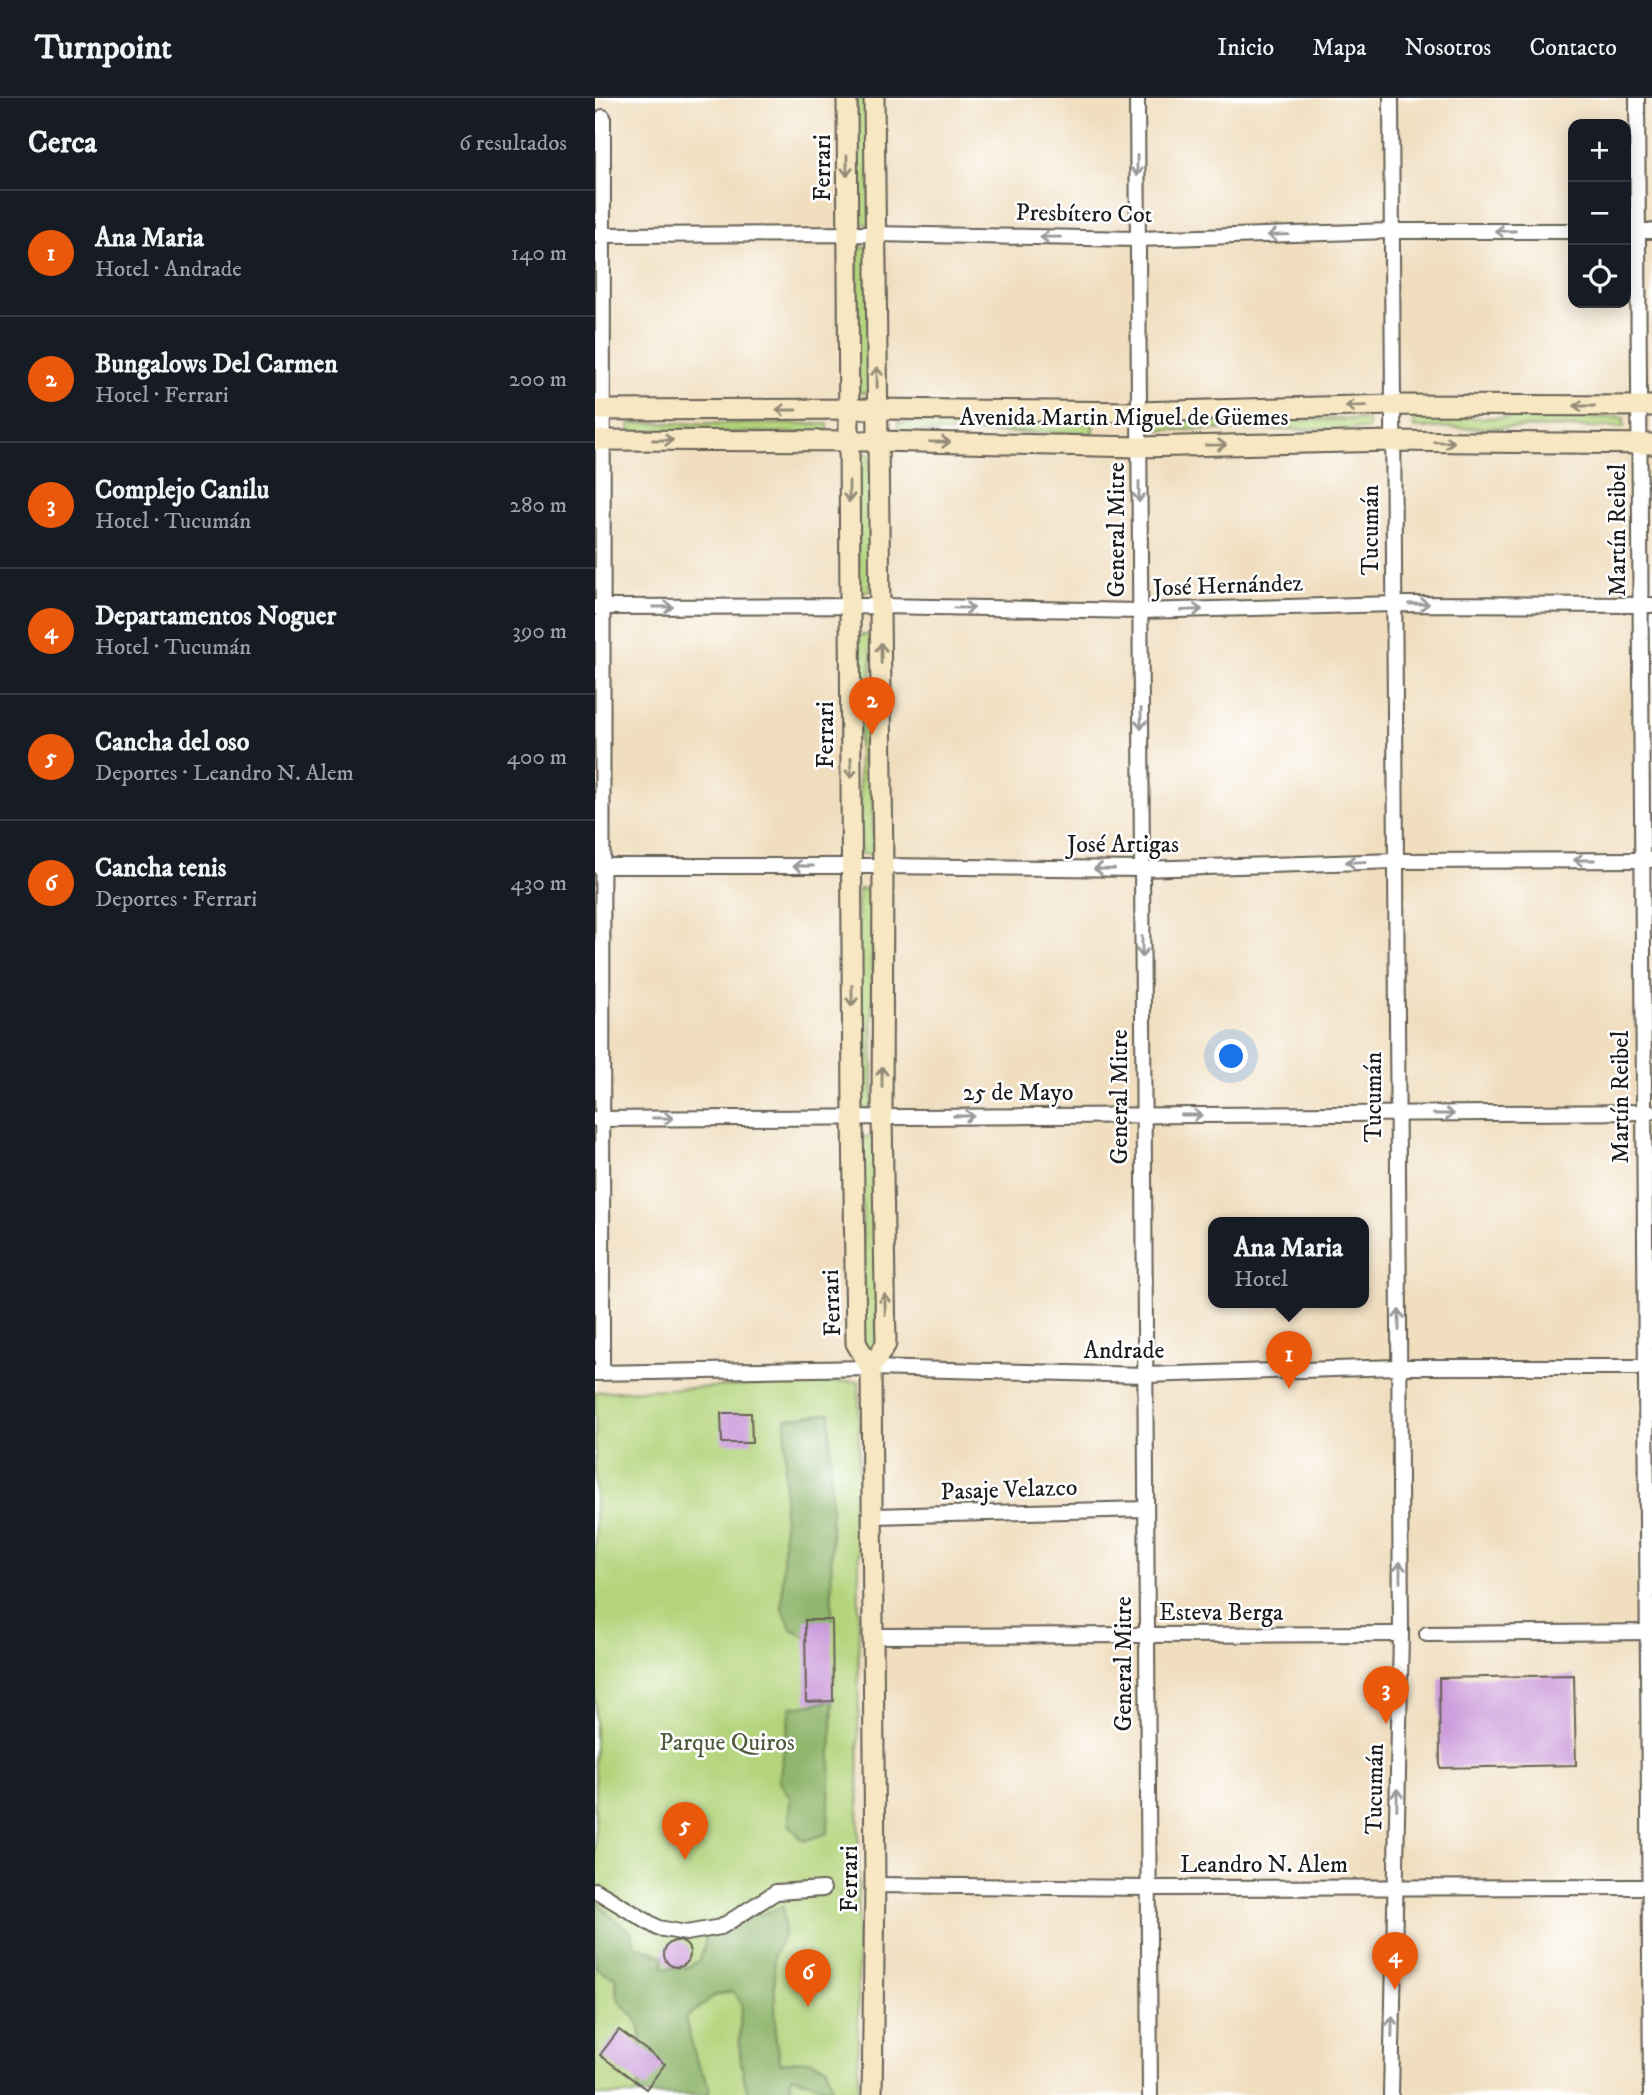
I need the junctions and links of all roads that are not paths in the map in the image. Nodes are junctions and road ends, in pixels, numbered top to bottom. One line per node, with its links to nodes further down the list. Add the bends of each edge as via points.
1 (847, 98): 12 (main road, Ferrari, one-way to 12)
2 (874, 98): 10 (main road, Ferrari)
3 (1137, 98): 13 (street, General Mitre, one-way to 13)
4 (1391, 98): 7 (street, Tucumán)
5 (1637, 98): 9 (street, Martín Reibel)
6 (603, 117): 11 (street)
7 (1391, 231): 8 (street, Presbítero Cot, one-way to 7); 13 (street, Presbítero Cot, one-way to 13); 14 (street, Tucumán)
8 (1568, 232)
9 (1639, 232): 15 (street, Martín Reibel)
10 (875, 234): 12 (street, Presbítero Cot); 13 (street, Presbítero Cot, one-way to 10); 17 (main road, Ferrari, one-way to 10)
11 (600, 235): 12 (street, Presbítero Cot); 18 (street)
12 (848, 236): 16 (main road, Ferrari)
13 (1137, 239): 19 (street, General Mitre)
14 (1393, 405): 15 (main road, Avenida Martin Miguel de Güemes, one-way to 14); 19 (main road, Avenida Martin Miguel de Güemes, one-way to 19); 23 (street, Tucumán)
15 (1646, 406): 24 (street, Martín Reibel)
16 (849, 409): 17 (main road, Avenida Martin Miguel de Güemes); 18 (main road, Avenida Martin Miguel de Güemes, one-way to 18); 21 (main road, Ferrari)
17 (877, 409): 19 (main road, Avenida Martin Miguel de Güemes); 22 (main road, Ferrari)
18 (600, 410): 20 (street)
19 (1137, 412): 25 (street, General Mitre)
20 (600, 440): 21 (main road, Avenida Martin Miguel de Güemes, one-way to 21); 30 (street)
21 (849, 441): 22 (main road, Avenida Martin Miguel de Güemes); 28 (main road, Ferrari, one-way to 28)
22 (877, 441): 25 (main road, Avenida Martin Miguel de Güemes, one-way to 25); 29 (main road, Ferrari)
23 (1393, 441): 24 (main road, Avenida Martin Miguel de Güemes, one-way to 24); 25 (main road, Avenida Martin Miguel de Güemes, one-way to 23); 26 (street, Tucumán)
24 (1646, 444): 27 (street, Martín Reibel)
25 (1139, 447): 31 (street, General Mitre, one-way to 31)
26 (1394, 604): 27 (street, José Hernández, one-way to 27); 31 (street, José Hernández, one-way to 26); 33 (street, Tucumán)
27 (1646, 605): 32 (street, Martín Reibel)
28 (850, 606): 29 (street, José Hernández); 30 (street, José Hernández, one-way to 28); 35 (main road, Ferrari, one-way to 35)
29 (881, 606): 31 (street, José Hernández, one-way to 31); 36 (main road, Ferrari, one-way to 29)
30 (599, 607): 34 (street)
31 (1140, 611): 37 (street, General Mitre, one-way to 37)
32 (1647, 860): 33 (street, José Artigas, one-way to 33); 38 (street, Martín Reibel)
33 (1395, 861): 37 (street, José Artigas, one-way to 37); 39 (street, Tucumán)
34 (599, 866): 35 (street, José Artigas, one-way to 34); 43 (street)
35 (851, 866): 36 (street, José Artigas); 41 (main road, Ferrari, one-way to 41)
36 (883, 866): 37 (street, José Artigas, one-way to 36); 42 (main road, Ferrari, one-way to 36)
37 (1142, 869): 40 (street, General Mitre, one-way to 40)
38 (1648, 1112): 39 (street, 25 de Mayo, one-way to 38); 45 (street, Martín Reibel)
39 (1397, 1114): 40 (street, 25 de Mayo, one-way to 39); 44 (street, Tucumán, one-way to 39)
40 (1143, 1115): 42 (street, 25 de Mayo, one-way to 40); 48 (street, General Mitre)
41 (853, 1117): 42 (street, 25 de Mayo); 43 (street, 25 de Mayo, one-way to 41); 46 (main road, Ferrari, via 856,1343)
42 (882, 1117): 46 (main road, Ferrari, one-way to 42, via 886,1344)
43 (599, 1119): 47 (street)
44 (1399, 1367): 45 (street, Andrade); 48 (street, Andrade); 52 (street, Tucumán, one-way to 44)
45 (1649, 1367): 51 (street, Martín Reibel)
46 (871, 1368): 47 (street, Andrade); 48 (street, Andrade); 50 (main road, Ferrari)
47 (599, 1373)
48 (1145, 1375): 49 (street, General Mitre)
49 (1146, 1509): 50 (street, Pasaje Velazco); 55 (street, General Mitre)
50 (873, 1516): 54 (main road, Ferrari)
51 (1650, 1632): 53 (street); 57 (street, Martín Reibel)
52 (1401, 1634): 55 (street, Esteva Berga); 59 (street, Tucumán, one-way to 52)
53 (1427, 1634)
54 (874, 1636): 55 (street, Esteva Berga); 56 (main road, Ferrari)
55 (1147, 1636): 58 (street, General Mitre)
56 (875, 1885): 58 (street, Leandro N. Alem); 62 (main road, Ferrari)
57 (1651, 1887): 59 (street, Leandro N. Alem); 65 (street, Martín Reibel)
58 (1148, 1888): 59 (street, Leandro N. Alem); 63 (street, General Mitre)
59 (1395, 1888): 64 (street, Tucumán, one-way to 59)
60 (823, 1889): 61 (street, via 776,1892 721,1927 686,1933 658,1928)
61 (595, 1890)
62 (871, 2095)
63 (1150, 2095)
64 (1391, 2095)
65 (1651, 2095)

